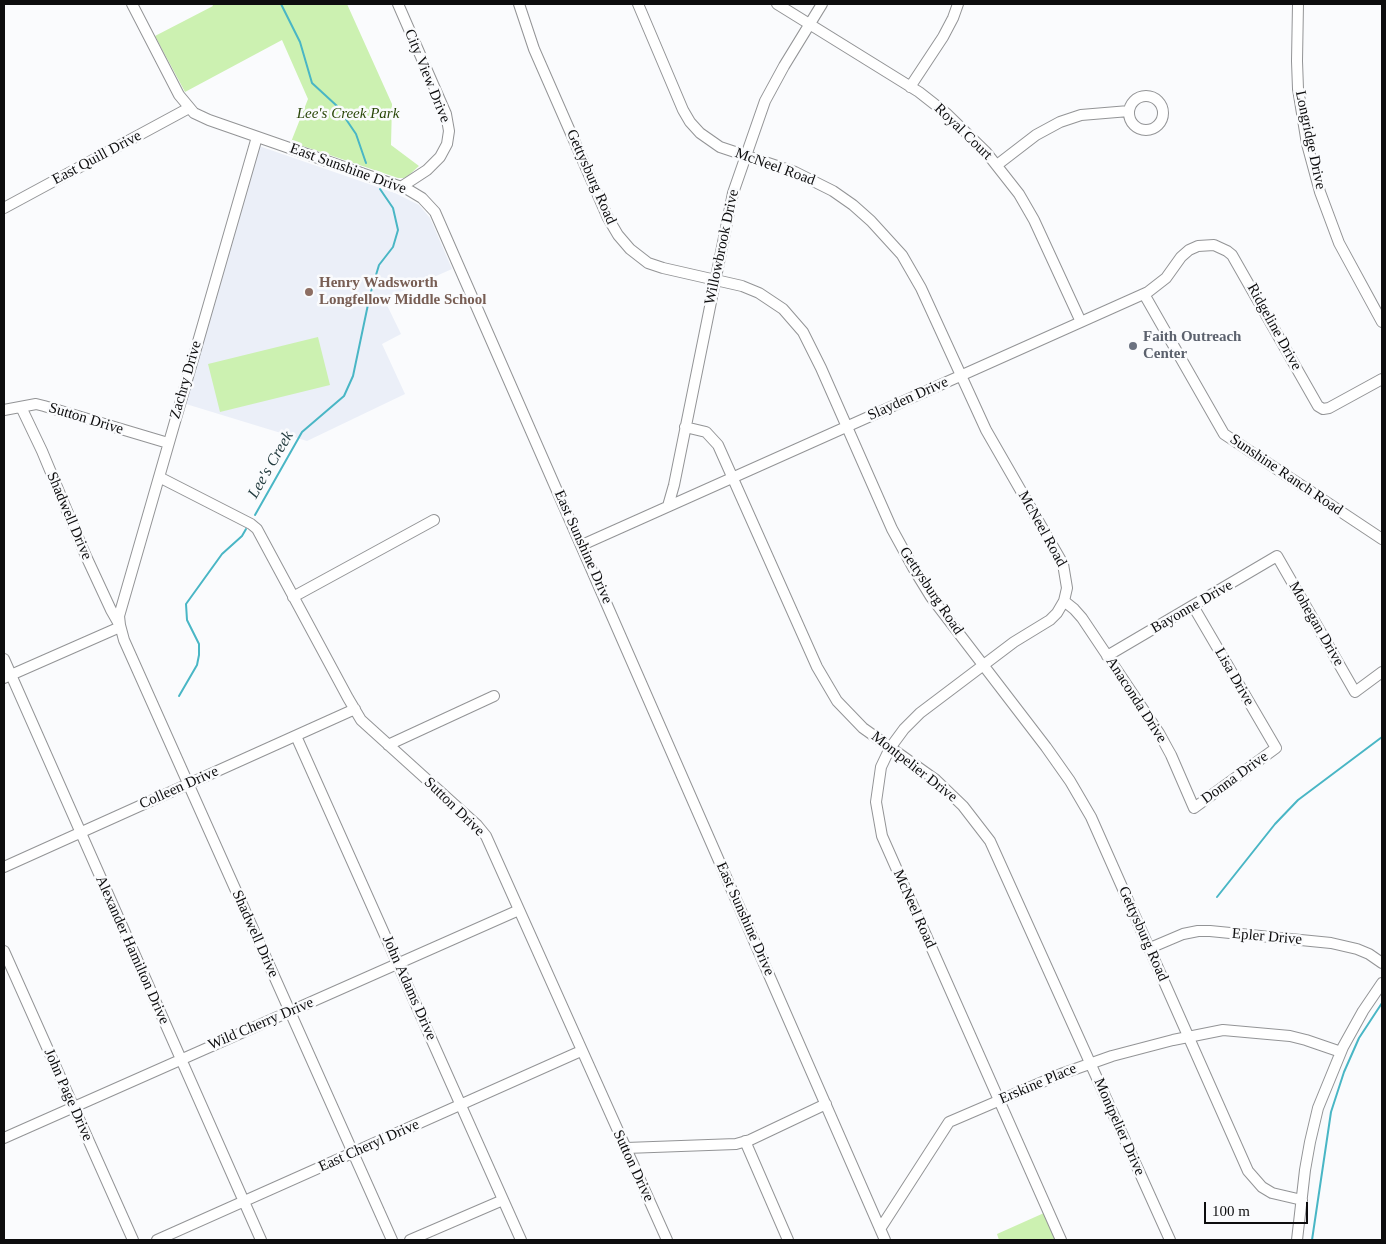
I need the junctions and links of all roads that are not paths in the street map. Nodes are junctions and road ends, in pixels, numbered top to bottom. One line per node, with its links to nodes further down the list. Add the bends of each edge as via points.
1 (132, 4): 11 (street, East Sunshine Drive, via 179,95)
2 (398, 4): 16 (street, City View Drive, via 446,114 449,131 440,157)
3 (519, 4): 19 (street, Gettysburg Road, via 534,49 618,235 648,263)
4 (638, 4): 14 (street, McNeel Road, via 690,122 713,143)
5 (777, 4): 9 (street, Royal Court)
6 (822, 4): 9 (street, Willowbrook Drive)
7 (958, 4): 10 (street, via 943,37)
8 (1298, 4): 22 (street, Longridge Drive, via 1298,89 1307,144 1339,243)
9 (810, 24): 10 (street, Royal Court); 14 (street, Willowbrook Drive, via 765,101)
10 (910, 87): 15 (street, Royal Court, via 947,114)
11 (189, 108): 13 (street, East Sunshine Drive, via 198,116); 17 (street, East Quill Drive)
12 (1129, 111): 15 (street, via 1081,115 1060,122)
13 (257, 137): 16 (street, East Sunshine Drive); 29 (street, Zachry Drive)
14 (745, 156): 19 (street, Willowbrook Drive, via 729,209); 23 (street, McNeel Road, via 795,172 822,185 871,221 902,255 915,276)
15 (997, 165): 21 (street, Royal Court, via 1034,220)
16 (401, 187): 35 (street, East Sunshine Drive, via 422,198 435,212)
17 (4, 208)
18 (1221, 248): 20 (street, Slayden Drive, via 1205,245 1189,250 1166,278); 24 (street, Ridgeline Drive, via 1237,262 1318,406 1329,408)
19 (714, 280): 27 (street, Willowbrook Drive); 28 (street, Gettysburg Road, via 759,293 795,320 809,343)
20 (1144, 294): 21 (street, Slayden Drive); 34 (street, Sunshine Ranch Road, via 1224,434)
21 (1081, 322): 23 (street, Slayden Drive)
22 (1382, 322)
23 (961, 376): 28 (street, Slayden Drive); 38 (street, McNeel Road, via 986,430 1061,558 1067,588)
24 (1382, 379)
25 (22, 407): 26 (street, Sutton Drive); 29 (street, Sutton Drive, via 36,404); 40 (street, Shadwell Drive, via 85,554)
26 (4, 410)
27 (685, 427): 31 (street, Montpelier Drive, via 711,435); 32 (street, Willowbrook Drive)
28 (847, 427): 31 (street, Slayden Drive); 43 (street, Gettysburg Road, via 903,552 931,597)
29 (168, 443): 30 (street, Zachry Drive)
30 (159, 477): 37 (street, Sutton Drive, via 257,529); 40 (street, Zachry Drive, via 119,616)
31 (733, 478): 32 (street, Slayden Drive); 50 (street, Montpelier Drive, via 822,679 849,715)
32 (668, 506): 35 (street, Slayden Drive)
33 (434, 520): 37 (street)
34 (1382, 539)
35 (582, 545): 70 (street, East Sunshine Drive)
36 (1277, 556): 39 (street, Bayonne Drive); 44 (street, Mohegan Drive, via 1355,692)
37 (293, 596): 47 (street, Sutton Drive)
38 (1064, 602): 41 (street, Anaconda Drive, via 1078,613); 43 (street, McNeel Road, via 1050,620)
39 (1193, 606): 41 (street, Bayonne Drive); 51 (street, Lisa Drive)
40 (120, 626): 45 (street); 52 (street, Shadwell Drive)
41 (1108, 656): 53 (street, Anaconda Drive, via 1171,754)
42 (4, 659): 45 (street, Alexander Hamilton Drive)
43 (983, 666): 50 (street, McNeel Road, via 920,713); 57 (street, Gettysburg Road, via 1070,781 1091,817)
44 (1382, 672)
45 (7, 677): 54 (street, Alexander Hamilton Drive)
46 (494, 696): 49 (street)
47 (355, 709): 48 (street, Colleen Drive); 49 (street, Sutton Drive, via 361,720)
48 (296, 736): 52 (street, Colleen Drive); 59 (street, John Adams Drive)
49 (388, 745): 56 (street, Sutton Drive, via 486,836)
50 (890, 748): 67 (street, Montpelier Drive, via 936,780 964,806 990,842); 68 (street, McNeel Road, via 881,767 877,790 882,836)
51 (1276, 748): 53 (street, Donna Drive)
52 (189, 783): 54 (street, Colleen Drive); 62 (street, Shadwell Drive)
53 (1194, 808)
54 (80, 833): 55 (street, Colleen Drive); 66 (street, Alexander Hamilton Drive)
55 (4, 867)
56 (519, 910): 59 (street, Wild Cherry Drive); 64 (street, Sutton Drive)
57 (1150, 948): 60 (street, Epler Drive, via 1183,934 1210,931 1331,943 1357,949); 63 (street, Gettysburg Road)
58 (4, 951): 71 (street, John Page Drive)
59 (398, 963): 62 (street, Wild Cherry Drive); 69 (street, John Adams Drive)
60 (1382, 963)
61 (1382, 983): 65 (street)
62 (290, 1012): 66 (street, Wild Cherry Drive); 75 (street, Shadwell Drive)
63 (1188, 1037): 65 (street, Erskine Place, via 1232,1030 1298,1038); 67 (street, Erskine Place); 77 (street, Gettysburg Road, via 1248,1171 1272,1192)
64 (581, 1051): 69 (street, East Cheryl Drive); 74 (street, Sutton Drive)
65 (1341, 1052): 77 (street, via 1316,1117)
66 (181, 1059): 71 (street, Wild Cherry Drive); 78 (street, Alexander Hamilton Drive)
67 (1090, 1063): 68 (street, Erskine Place); 90 (street, Montpelier Drive)
68 (999, 1100): 79 (street, Erskine Place, via 949,1122); 89 (street, McNeel Road)
69 (461, 1104): 75 (street, East Cheryl Drive); 76 (street, John Adams Drive)
70 (826, 1104): 73 (street); 79 (street, East Sunshine Drive)
71 (73, 1107): 72 (street, Wild Cherry Drive); 80 (street, John Page Drive)
72 (4, 1138)
73 (745, 1142): 74 (street, via 726,1146); 87 (street)
74 (626, 1148): 86 (street, Sutton Drive)
75 (353, 1154): 78 (street, East Cheryl Drive); 83 (street, Shadwell Drive)
76 (503, 1200): 84 (street); 85 (street, John Adams Drive)
77 (1302, 1200): 91 (street)
78 (244, 1202): 81 (street, East Cheryl Drive); 82 (street, Alexander Hamilton Drive)
79 (880, 1229): 88 (street, East Sunshine Drive)
80 (132, 1240)
81 (158, 1240)
82 (261, 1240)
83 (392, 1240)
84 (410, 1240)
85 (521, 1240)
86 (666, 1240)
87 (788, 1240)
88 (885, 1240)
89 (1060, 1240)
90 (1170, 1240)
91 (1297, 1240)

